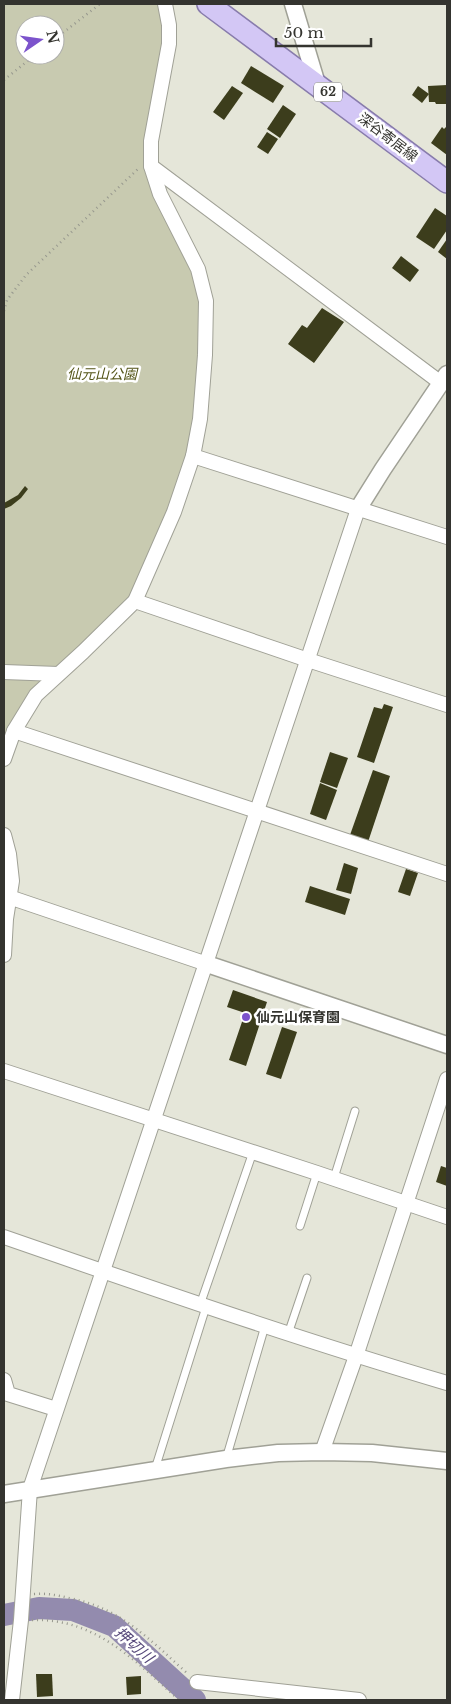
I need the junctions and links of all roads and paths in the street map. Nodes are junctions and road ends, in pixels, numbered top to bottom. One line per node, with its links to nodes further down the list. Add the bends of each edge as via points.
1 (100, 4): 5 (path)
2 (165, 4): 9 (street, via 169,44 151,141)
3 (208, 4): 8 (main road, 深谷寄居線 / 62)
4 (293, 4): 8 (street)
5 (65, 31)
6 (23, 65): 7 (path)
7 (4, 80)
8 (317, 84): 10 (main road, 深谷寄居線 / 62)
9 (151, 162): 11 (path, via 26,275 7,300); 12 (street); 13 (street, via 160,194 198,270 206,301 200,419)
10 (447, 182)
11 (4, 311)
12 (444, 379): 14 (street)
13 (193, 456): 14 (street); 16 (street, via 174,512)
14 (358, 509): 15 (street); 17 (street)
15 (447, 537)
16 (136, 601): 17 (street); 19 (street)
17 (308, 660): 20 (street); 23 (street)
18 (4, 672): 19 (street)
19 (58, 674): 21 (street, via 36,695)
20 (447, 704)
21 (14, 731): 22 (street); 23 (street)
22 (4, 759)
23 (256, 810): 25 (street); 28 (street)
24 (4, 835): 26 (street, via 12,881)
25 (447, 874)
26 (10, 896): 27 (street); 28 (street)
27 (4, 955)
28 (207, 964): 29 (street); 33 (street)
29 (447, 1045)
30 (4, 1071): 33 (street)
31 (447, 1080): 37 (street)
32 (355, 1111): 36 (lane)
33 (153, 1120): 34 (street); 41 (street)
34 (253, 1152): 35 (street); 43 (lane)
35 (317, 1172): 36 (street); 39 (lane)
36 (334, 1178): 37 (street)
37 (407, 1203): 38 (street); 46 (street)
38 (447, 1217)
39 (300, 1226)
40 (4, 1237): 41 (street)
41 (102, 1271): 43 (street); 50 (street)
42 (306, 1278): 45 (lane)
43 (203, 1306): 44 (street); 54 (lane)
44 (265, 1326): 45 (street); 52 (lane)
45 (288, 1334): 46 (street)
46 (356, 1356): 48 (street); 51 (street)
47 (4, 1380): 49 (street)
48 (447, 1383)
49 (6, 1395): 50 (street)
50 (56, 1410): 55 (street)
51 (322, 1452): 52 (street); 53 (street, via 372,1453)
52 (226, 1459): 54 (street)
53 (447, 1461)
54 (154, 1470): 55 (street)
55 (30, 1489): 56 (street); 57 (street)
56 (4, 1494)
57 (22, 1595): 58 (street); 59 (path, via 47,1593 104,1608 132,1624)
58 (21, 1620): 60 (street); 61 (path, via 50,1619 100,1636 121,1649)
59 (197, 1682): 62 (street)
60 (12, 1700)
61 (179, 1700)
62 (359, 1700)

